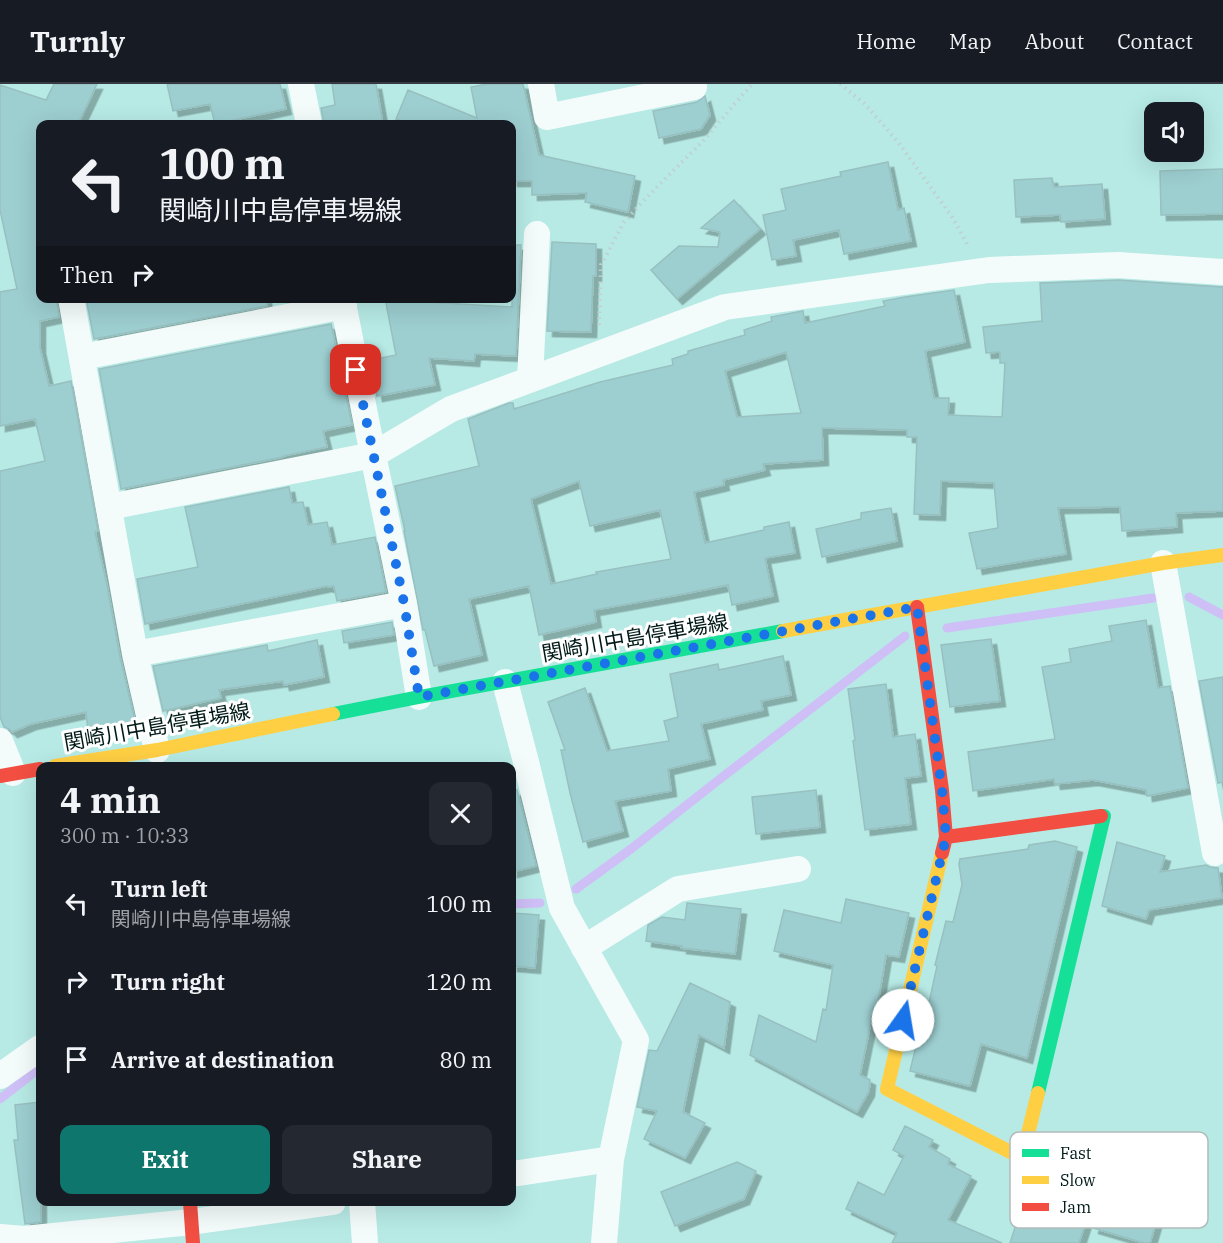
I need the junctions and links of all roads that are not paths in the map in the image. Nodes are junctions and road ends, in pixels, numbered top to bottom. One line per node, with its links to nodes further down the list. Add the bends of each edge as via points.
1 (301, 84): 4 (street)
2 (541, 84): 3 (street, via 547,117 694,87)
3 (693, 84)
4 (308, 120)
5 (537, 234): 11 (street)
6 (1223, 272): 11 (street, via 1119,265 989,270 725,307)
7 (72, 303): 10 (street)
8 (338, 303): 10 (street)
9 (343, 303): 12 (street)
10 (82, 357): 13 (street)
11 (530, 380): 12 (street, via 451,409)
12 (373, 455): 13 (street); 16 (street)
13 (109, 507): 18 (street)
14 (1223, 555): 15 (main road, 関崎川中島停車場線)
15 (1163, 563): 17 (main road, 関崎川中島停車場線); 27 (street)
16 (404, 603): 18 (street); 20 (street)
17 (917, 607): 19 (main road, 関崎川中島停車場線); 26 (main road)
18 (135, 654): 22 (street)
19 (505, 682): 20 (main road, 関崎川中島停車場線); 29 (street, via 562,908)
20 (419, 697): 22 (main road, 関崎川中島停車場線)
21 (0, 741): 25 (street)
22 (158, 758): 23 (main road, 関崎川中島停車場線)
23 (106, 762)
24 (36, 770): 25 (main road, 関崎川中島停車場線)
25 (6, 775)
26 (946, 837): 32 (main road, via 1104,816); 33 (main road, via 888,1089)
27 (1215, 853)
28 (798, 869): 29 (street, via 678,889)
29 (584, 948): 34 (street, via 636,1040)
30 (36, 1051): 31 (street)
31 (0, 1076)
32 (1028, 1132)
33 (1010, 1152)
34 (611, 1159): 35 (street); 41 (street)
35 (516, 1173)
36 (305, 1206): 38 (street)
37 (362, 1206): 40 (street)
38 (192, 1222): 39 (street)
39 (16, 1240)
40 (365, 1243)
41 (604, 1243)

